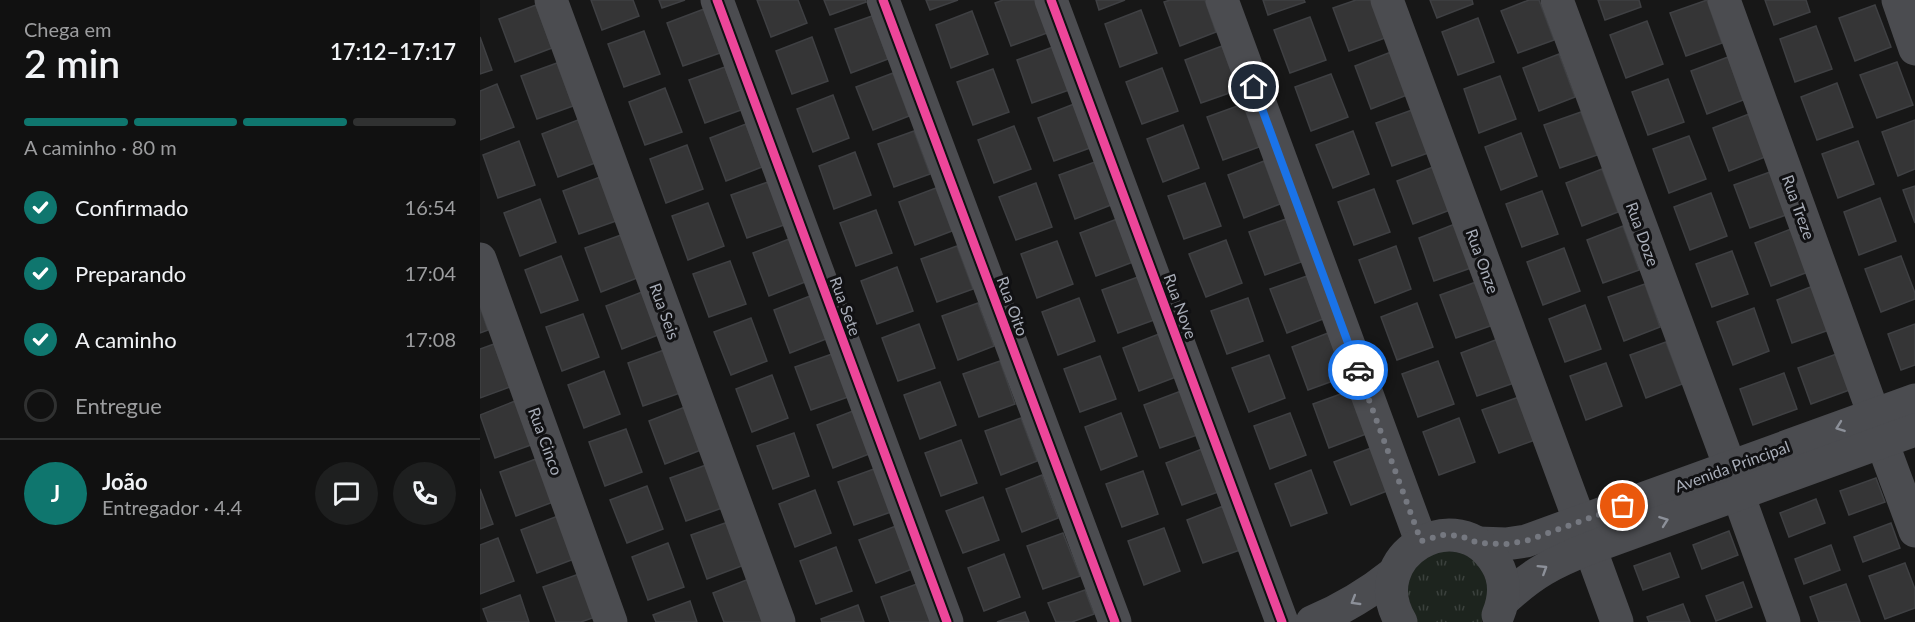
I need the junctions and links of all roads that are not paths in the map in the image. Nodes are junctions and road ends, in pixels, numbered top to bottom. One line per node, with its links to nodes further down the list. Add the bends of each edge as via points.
1 (551, 0): 23 (street, Rua Seis)
2 (717, 0): 24 (street, Rua Sete)
3 (883, 0): 25 (street, Rua Oito)
4 (1051, 0): 26 (street, Rua Nove)
5 (1222, 0): 18 (street)
6 (1387, 0): 17 (street, Rua Onze)
7 (1557, 0): 15 (street, Rua Doze)
8 (1724, 0): 13 (street, Rua Treze)
9 (1898, 0): 10 (street)
10 (1915, 49)
11 (480, 259): 22 (street, Rua Cinco)
12 (1915, 400): 13 (street, Avenida Principal)
13 (1878, 428): 14 (street, Avenida Principal); 15 (street, Avenida Principal); 16 (street, Rua Treze)
14 (1915, 430)
15 (1734, 481): 17 (street, Avenida Principal); 30 (street, Rua Doze)
16 (1915, 531)
17 (1585, 535): 19 (street, Avenida Principal, via 1506,544); 21 (street, Avenida Principal, one-way to 17, via 1524,581); 29 (street, Rua Onze)
18 (1421, 541): 19 (street, Avenida Principal, via 1443,535 1461,536); 20 (street, via 1401,560)
19 (1478, 543): 21 (street, Avenida Principal, via 1491,554 1504,585)
20 (1394, 573): 27 (street, one-way to 27, via 1359,599); 28 (street, via 1393,606)
21 (1498, 612)
22 (611, 622)
23 (779, 622)
24 (947, 622)
25 (1115, 622)
26 (1282, 622)
27 (1312, 622)
28 (1401, 622)
29 (1617, 622)
30 (1784, 622)

